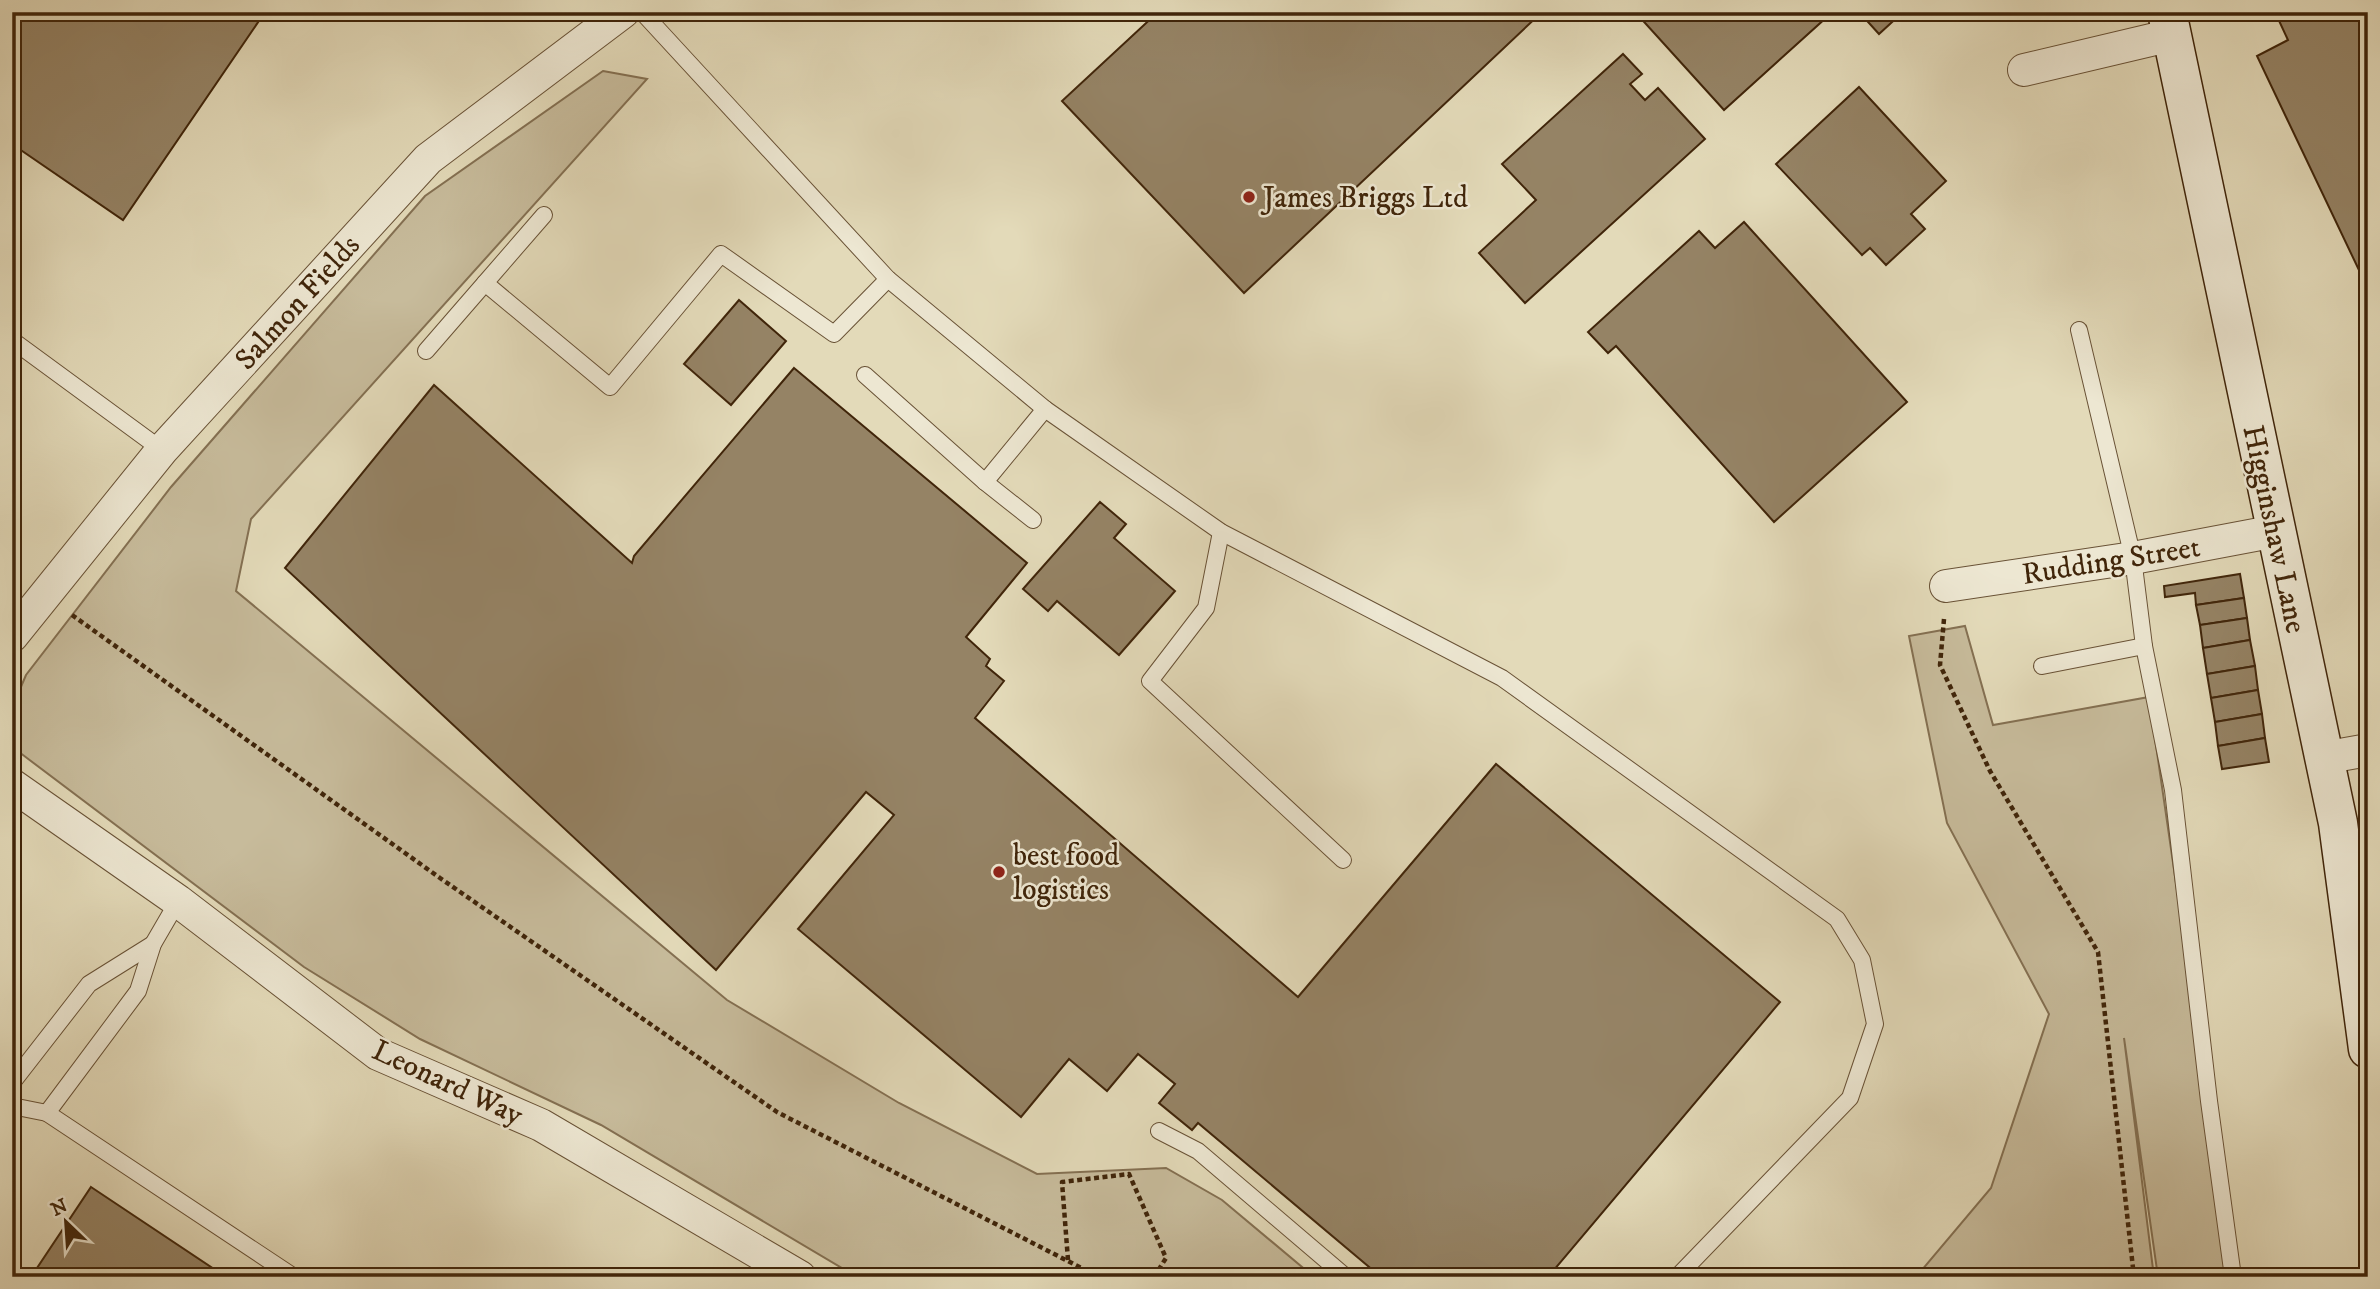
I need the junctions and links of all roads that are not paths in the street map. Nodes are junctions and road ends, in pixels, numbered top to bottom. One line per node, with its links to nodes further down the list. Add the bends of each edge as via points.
1 (623, 12): 13 (street, Salmon Fields, via 428,159)
2 (642, 12): 6 (lane)
3 (2169, 24): 4 (street); 16 (main road, Higginshaw Lane)
4 (2024, 70)
5 (544, 215): 7 (lane)
6 (888, 279): 7 (lane, via 834,334 721,254 610,387); 12 (lane)
7 (485, 283): 10 (lane)
8 (2079, 330): 18 (lane)
9 (12, 340): 13 (lane)
10 (426, 351)
11 (865, 375): 14 (lane)
12 (1045, 409): 14 (lane); 17 (lane)
13 (162, 450): 20 (street, Salmon Fields)
14 (985, 482): 15 (lane)
15 (1033, 520)
16 (2276, 531): 18 (street, Rudding Street); 24 (main road, Higginshaw Lane)
17 (1221, 532): 26 (lane, via 1206,608 1150,681); 37 (lane, via 1502,678 1838,919 1861,960 1875,1024 1850,1098)
18 (2133, 558): 19 (street, Rudding Street); 21 (lane)
19 (1946, 586)
20 (12, 636)
21 (2144, 646): 22 (lane); 38 (lane, via 2173,790)
22 (2042, 666)
23 (2368, 750): 24 (street)
24 (2323, 758): 29 (main road, Higginshaw Lane, via 2338,823)
25 (12, 785): 27 (street, Leonard Way)
26 (1343, 860)
27 (178, 901): 28 (lane); 35 (street, Leonard Way, via 378,1054 541,1125)
28 (153, 944): 30 (lane, via 89,984); 32 (lane, via 138,991)
29 (2368, 1049)
30 (12, 1083)
31 (12, 1106): 32 (lane)
32 (47, 1113): 34 (lane)
33 (1160, 1131): 36 (lane, via 1198,1151)
34 (293, 1277)
35 (800, 1277)
36 (1346, 1277)
37 (1677, 1277)
38 (2233, 1277)

